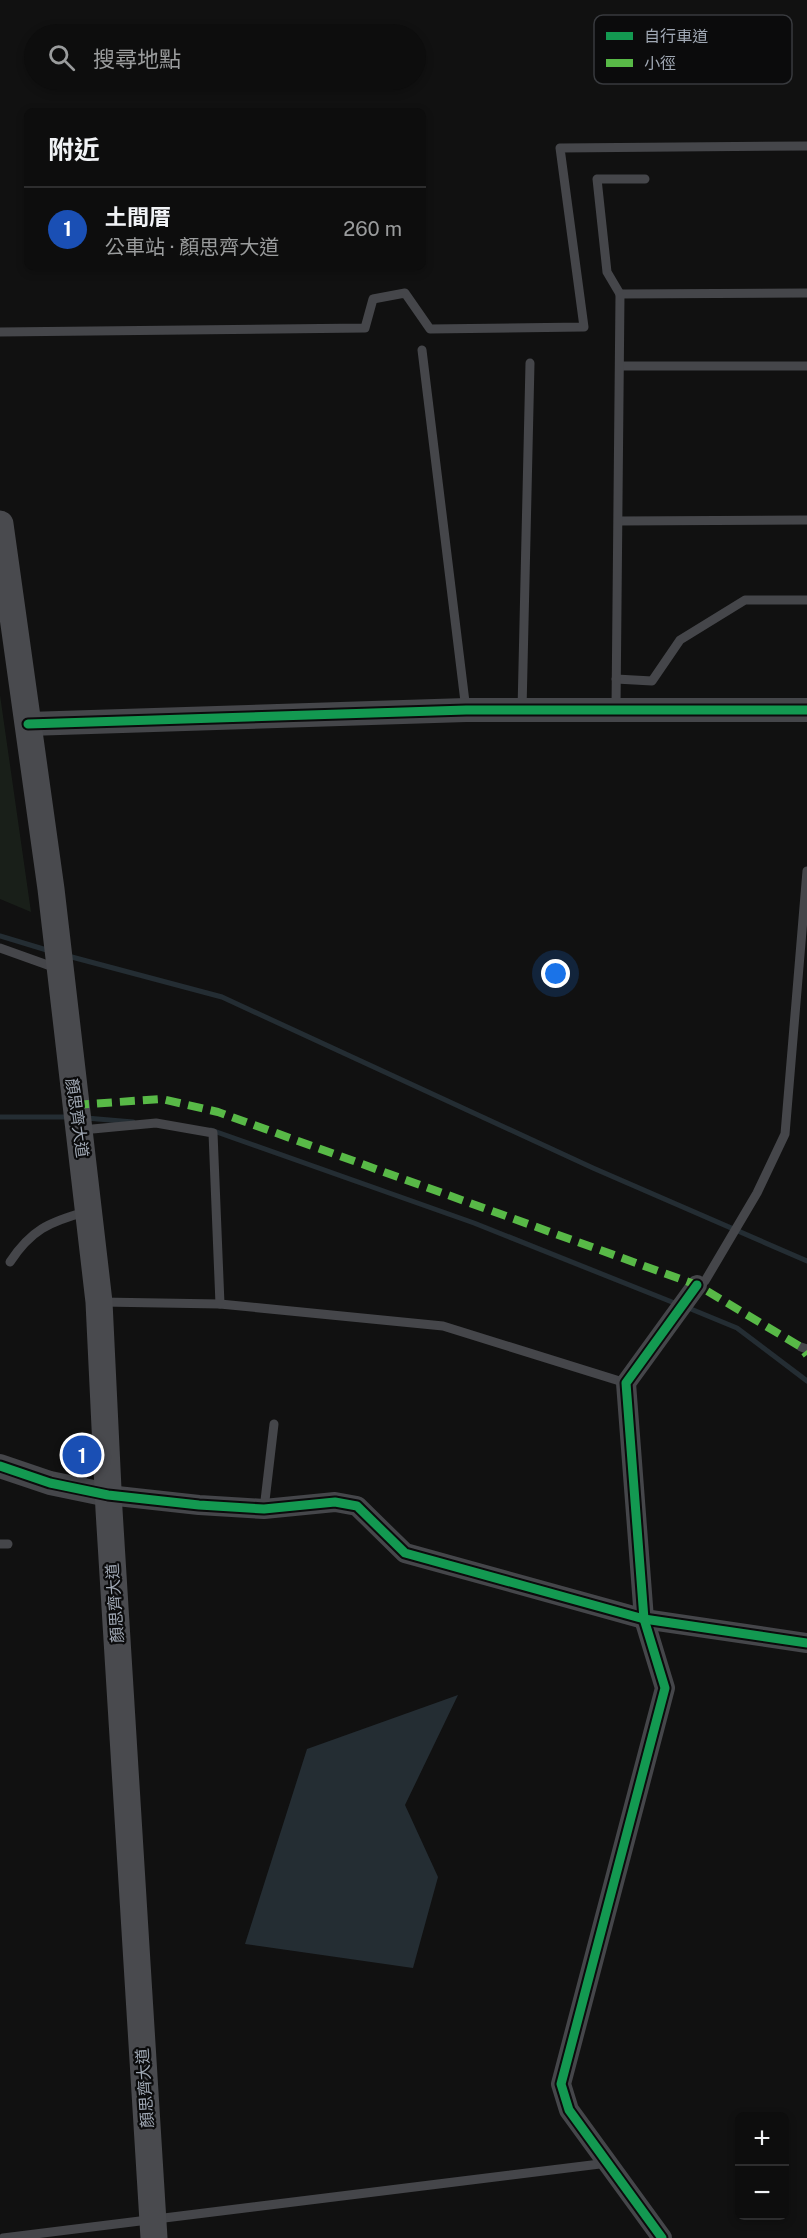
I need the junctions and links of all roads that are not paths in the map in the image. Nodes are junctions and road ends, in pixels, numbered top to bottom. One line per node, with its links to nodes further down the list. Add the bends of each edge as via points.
1 (807, 146): 5 (lane, via 560,148 584,327 430,329 405,293 373,299 365,328)
2 (645, 179): 4 (lane, via 597,179 607,272)
3 (807, 293): 4 (lane)
4 (620, 294): 8 (lane)
5 (0, 332)
6 (422, 350): 15 (lane)
7 (530, 363): 16 (lane)
8 (620, 366): 9 (lane); 11 (lane)
9 (807, 366)
10 (807, 520): 11 (lane)
11 (619, 521): 14 (lane)
12 (0, 524): 19 (main road)
13 (807, 600): 14 (lane, via 745,600 680,640 652,681)
14 (616, 679): 17 (lane)
15 (466, 710): 16 (street); 19 (street)
16 (522, 710): 17 (street)
17 (615, 710): 18 (street)
18 (807, 710)
19 (28, 724): 22 (main road, 顏思齊大道)
20 (807, 871): 26 (lane, via 785,1134 758,1193 705,1281)
21 (0, 948): 22 (lane)
22 (58, 969): 23 (main road, 顏思齊大道)
23 (78, 1130): 24 (main road, 顏思齊大道); 28 (lane, via 156,1123 213,1132)
24 (90, 1211): 25 (lane, via 58,1220 24,1240); 27 (main road, 顏思齊大道)
25 (10, 1262)
26 (697, 1286): 29 (street)
27 (99, 1302): 28 (lane); 32 (main road, 顏思齊大道)
28 (220, 1304): 29 (lane, via 444,1326)
29 (626, 1383): 34 (street)
30 (274, 1424): 33 (lane)
31 (0, 1466): 32 (street, via 50,1483)
32 (108, 1495): 33 (street); 37 (main road, 顏思齊大道)
33 (264, 1509): 34 (street, via 335,1502 357,1506 405,1553)
34 (644, 1619): 35 (street); 36 (street, via 665,1688 561,2084 569,2110)
35 (807, 1643)
36 (608, 2163): 37 (lane); 39 (street)
37 (153, 2228): 38 (lane)
38 (3, 2238)
39 (662, 2238)

